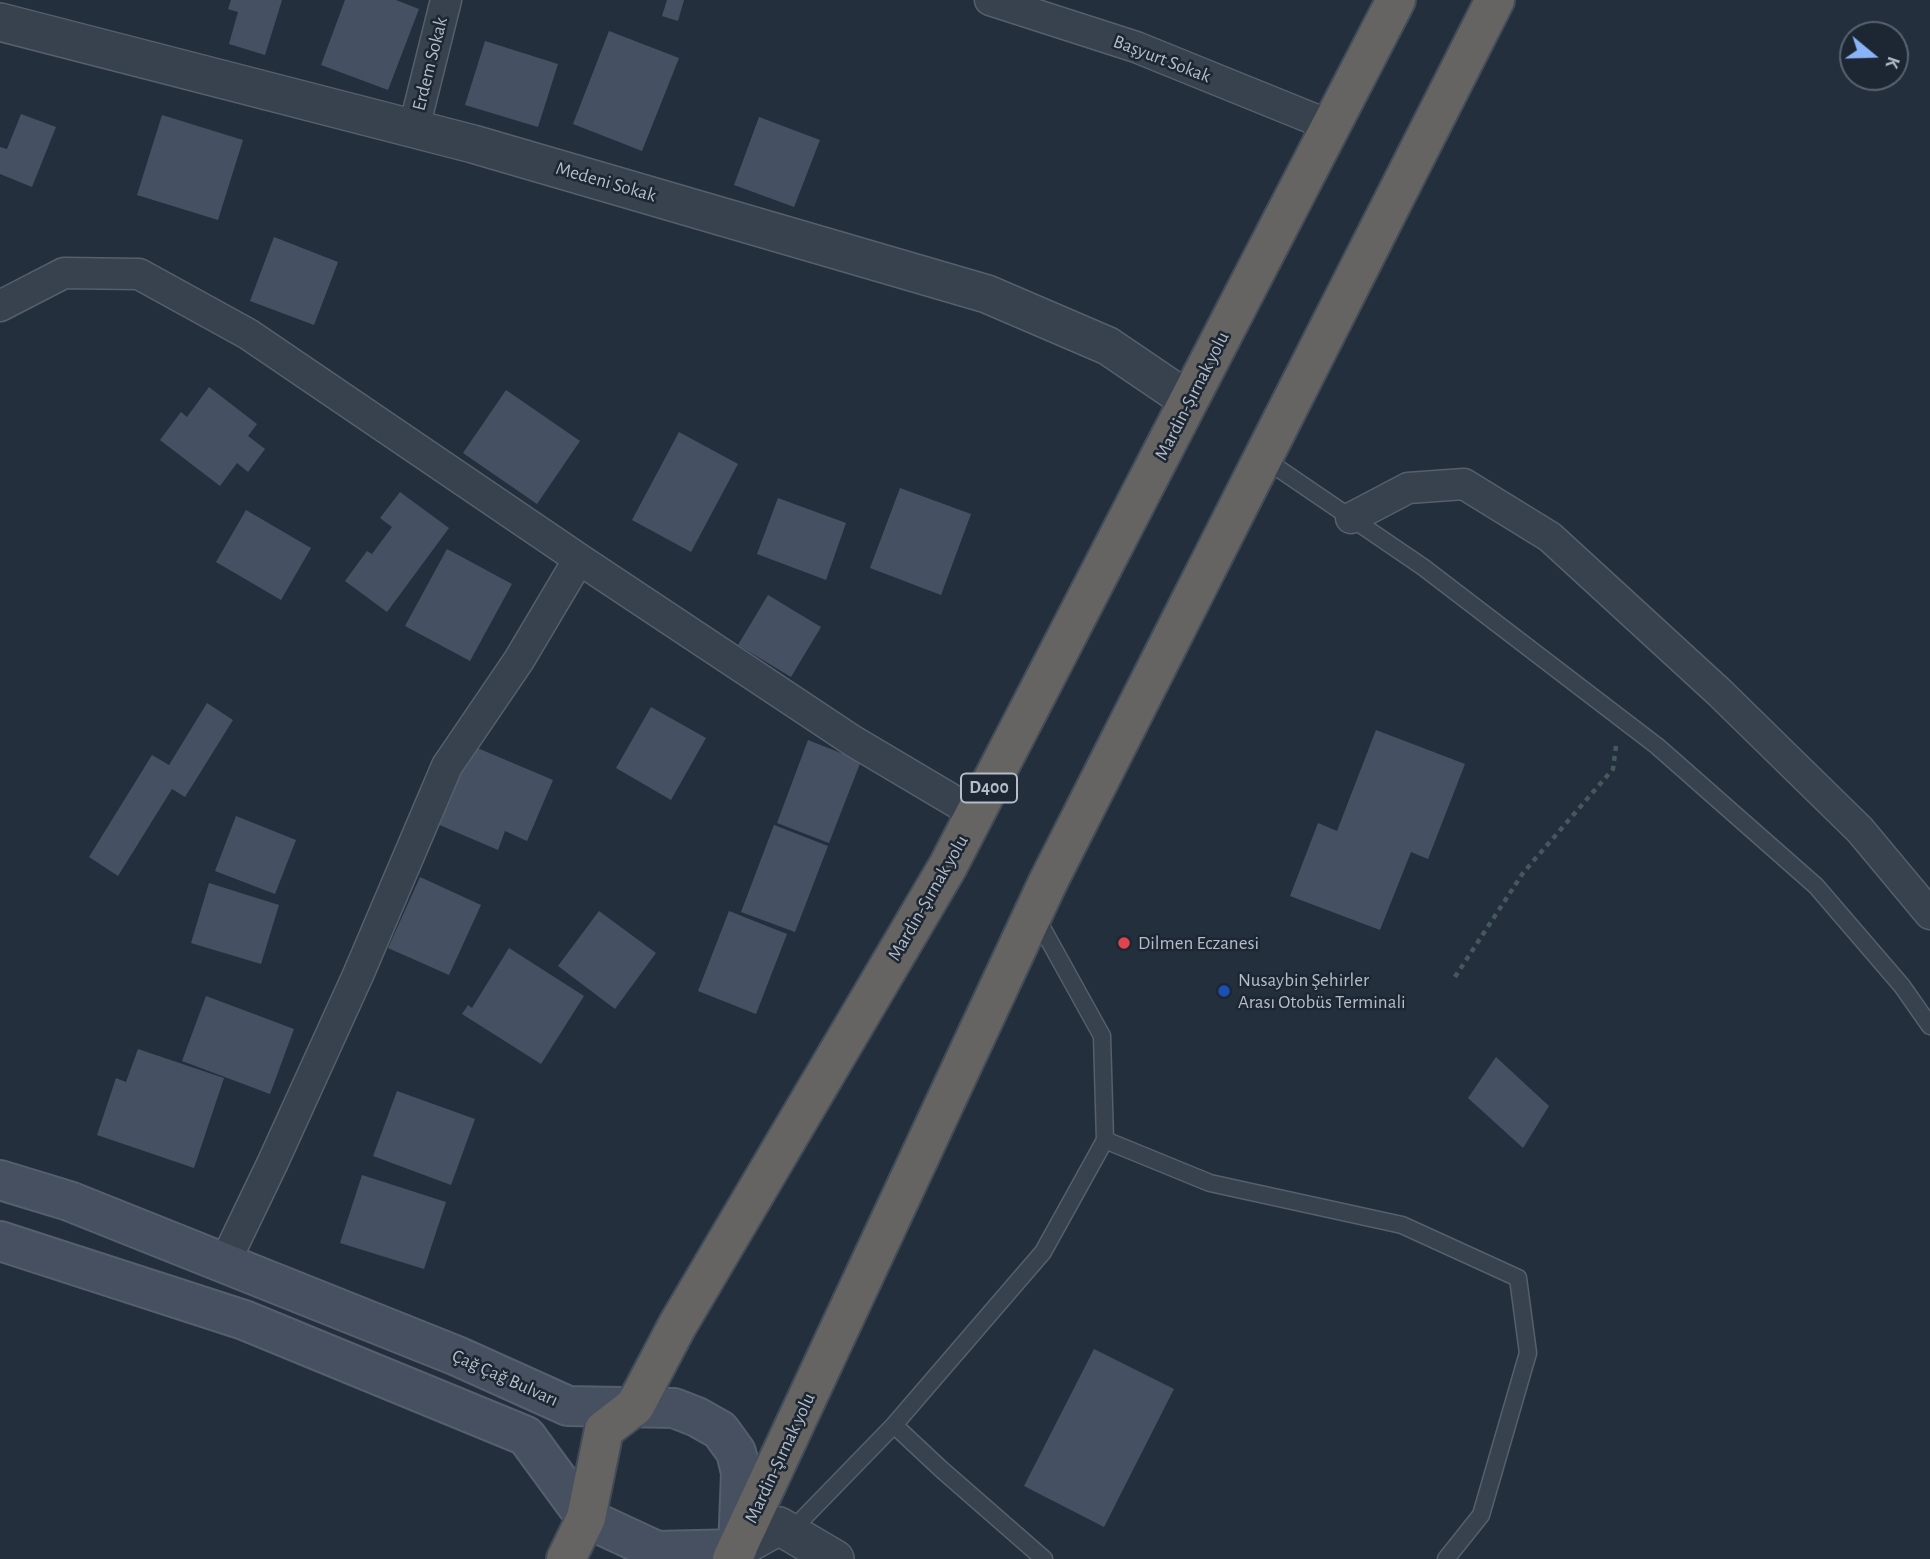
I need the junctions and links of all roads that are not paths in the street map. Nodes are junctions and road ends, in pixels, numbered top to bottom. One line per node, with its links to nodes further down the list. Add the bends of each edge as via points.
1 (446, 0): 7 (street, Erdem Sokak)
2 (990, 0): 6 (street, Başyurt Sokak, via 1136,47)
3 (1396, 0): 6 (highway, Mardin-Şırnak yolu / D400)
4 (1495, 0): 10 (highway, Mardin-Şırnak yolu)
5 (0, 22): 7 (street, Medeni Sokak)
6 (1331, 126): 9 (highway, Mardin-Şırnak yolu / D400)
7 (414, 128): 9 (street, Medeni Sokak, via 987,294 1108,346)
8 (0, 306): 12 (street, via 64,273 139,274 248,334)
9 (1189, 401): 13 (highway, Mardin-Şırnak yolu / D400)
10 (1263, 458): 11 (lane); 14 (highway, Mardin-Şırnak yolu)
11 (1351, 518): 15 (street, via 1408,488 1464,484 1550,537 1860,830); 16 (lane, via 1423,567 1657,746 1816,886 1902,986)
12 (579, 559): 13 (street, via 853,741); 20 (street, via 519,660 447,765 358,975)
13 (976, 814): 21 (highway, Mardin-Şırnak yolu / D400, via 677,1326)
14 (1033, 913): 17 (lane, via 1102,1036); 25 (highway, Mardin-Şırnak yolu)
15 (1930, 914)
16 (1930, 1026)
17 (1105, 1140): 22 (lane, via 1044,1252); 29 (lane, via 1210,1183 1402,1225 1518,1278 1528,1353 1481,1515)
18 (0, 1180): 20 (main road, Çağ Çağ Bulvarı, via 69,1201)
19 (0, 1241): 23 (main road, via 244,1320 526,1436)
20 (224, 1264): 21 (main road, Çağ Çağ Bulvarı, via 457,1356 568,1406)
21 (635, 1406): 23 (highway, Mardin-Şırnak yolu / D400, via 604,1430); 25 (main road, Çağ Çağ Bulvarı, via 674,1408 698,1417 720,1430 736,1452 741,1473)
22 (894, 1425): 24 (lane); 28 (lane)
23 (586, 1518): 25 (main road, via 657,1551); 26 (highway, Mardin-Şırnak yolu / D400)
24 (790, 1532): 25 (street, via 779,1526); 27 (street)
25 (735, 1554)
26 (566, 1559)
27 (835, 1559)
28 (1044, 1559)
29 (1446, 1559)

